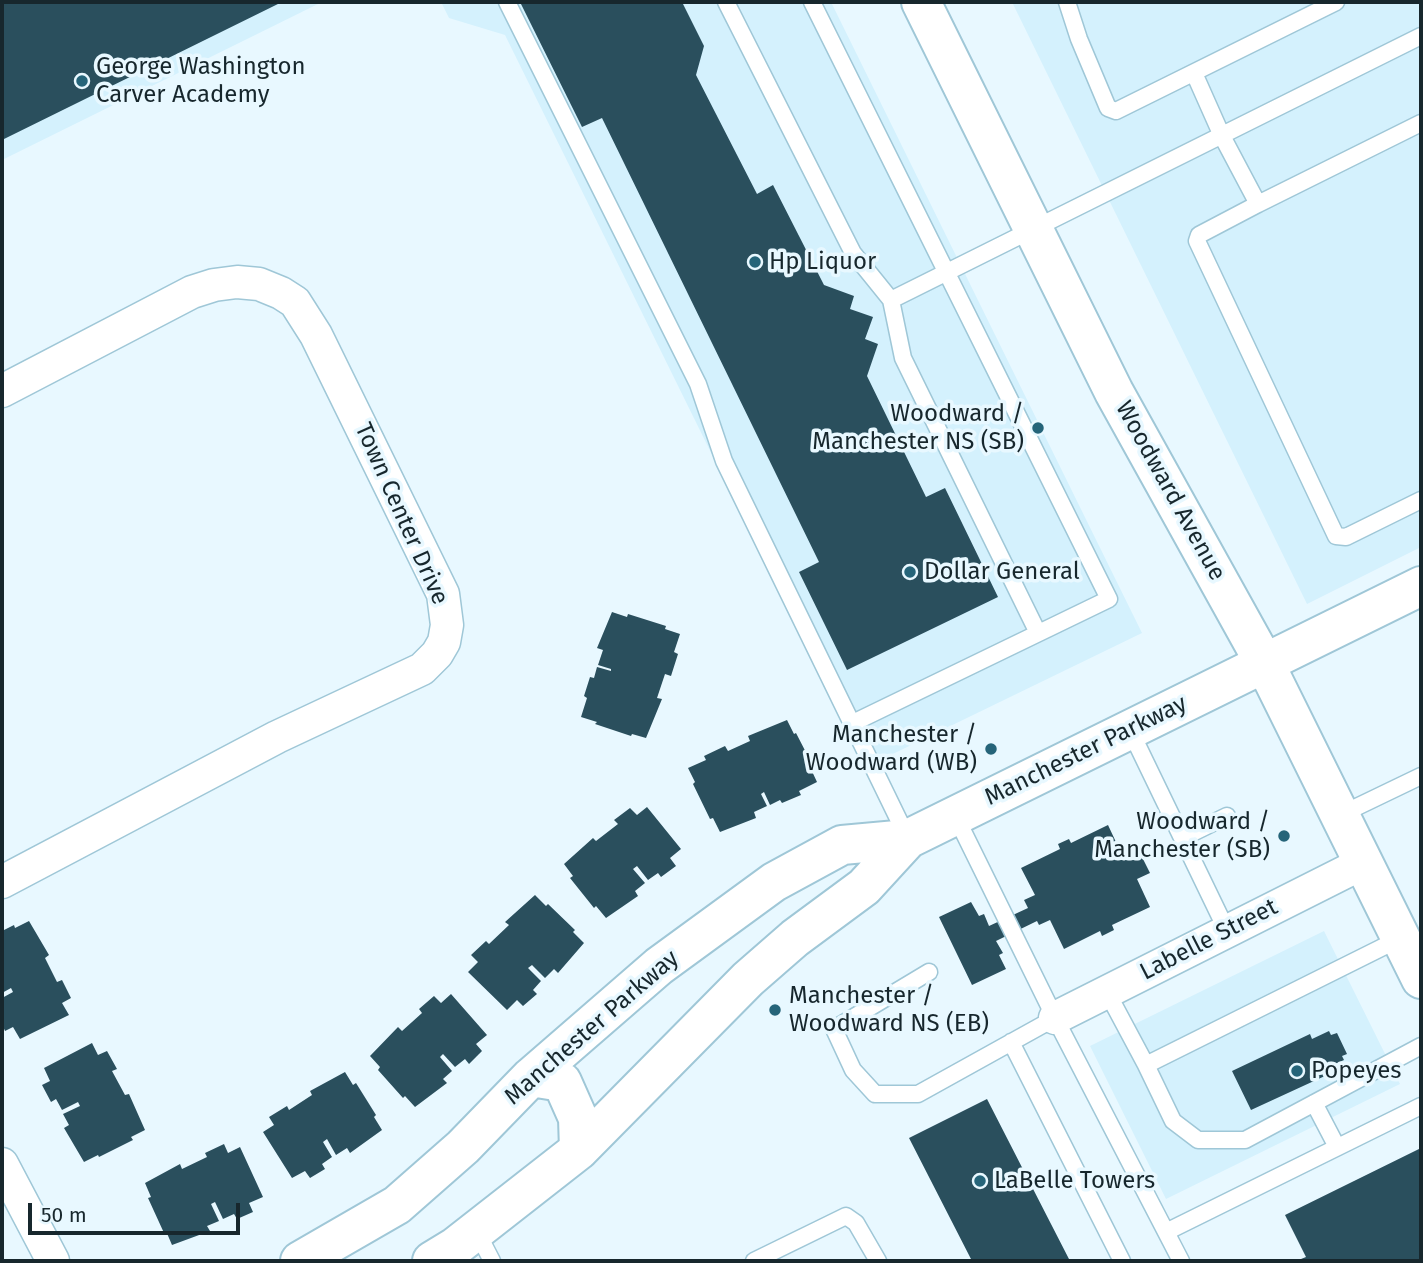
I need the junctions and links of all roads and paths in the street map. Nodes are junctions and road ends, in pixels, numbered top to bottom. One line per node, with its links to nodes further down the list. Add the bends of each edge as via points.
1 (507, 2): 21 (lane, via 698,384 724,461)
2 (726, 2): 14 (lane, via 853,253)
3 (812, 2): 13 (lane)
4 (921, 2): 12 (street, Woodward Avenue)
5 (1067, 2): 8 (lane, via 1108,108 1121,109)
6 (1335, 2): 8 (lane)
7 (1421, 36): 10 (lane)
8 (1194, 73): 10 (lane)
9 (1421, 123): 11 (lane)
10 (1222, 136): 11 (lane); 12 (lane)
11 (1258, 204): 16 (lane, via 1199,235 1197,241 1336,536 1346,537)
12 (1034, 229): 13 (lane); 19 (street, Woodward Avenue, via 1115,392)
13 (946, 272): 14 (lane); 18 (lane, via 1109,599)
14 (891, 300): 18 (lane, via 903,358)
15 (2, 391): 29 (street, Town Center Drive, via 192,292 237,282 281,293 295,302 323,347 443,594 447,625 444,642 422,670 277,737)
16 (1421, 500)
17 (1421, 586): 19 (street, Manchester Parkway)
18 (1038, 633): 21 (lane, via 859,720)
19 (1265, 664): 20 (street, Manchester Parkway); 24 (street, Woodward Avenue)
20 (1130, 730): 23 (street, Manchester Parkway); 26 (lane)
21 (856, 732): 27 (lane)
22 (1421, 776): 24 (lane)
23 (955, 815): 27 (street, Manchester Parkway); 35 (lane)
24 (1339, 815): 28 (street, Woodward Avenue)
25 (1227, 816): 26 (lane)
26 (1182, 838): 30 (lane)
27 (908, 839): 39 (street, Manchester Parkway, via 842,845 774,882 659,966); 43 (street, Manchester Parkway, via 864,887 748,979)
28 (1363, 863): 30 (street, Labelle Street); 31 (street, Woodward Avenue)
29 (2, 882)
30 (1227, 931): 34 (street, Labelle Street)
31 (1401, 938): 33 (street, Woodward Avenue); 38 (lane)
32 (929, 972): 36 (lane, via 834,1029 853,1070 874,1094 918,1094)
33 (1421, 979)
34 (1107, 992): 35 (street, Labelle Street); 38 (lane)
35 (1055, 1018): 36 (lane); 45 (lane)
36 (1011, 1042): 54 (lane)
37 (1421, 1046): 40 (lane)
38 (1146, 1065): 40 (lane, via 1173,1121 1198,1140 1245,1140)
39 (531, 1077): 43 (street, via 562,1082 578,1118); 46 (street, Manchester Parkway, via 463,1147 397,1205)
40 (1314, 1103): 42 (lane)
41 (1421, 1106): 42 (lane)
42 (1337, 1147): 45 (lane)
43 (579, 1150): 47 (street, Manchester Parkway)
44 (2, 1164): 48 (street)
45 (1166, 1232): 55 (lane)
46 (350, 1234): 49 (street, Manchester Parkway); 50 (street)
47 (484, 1246): 51 (street, Manchester Parkway)
48 (53, 1261)
49 (300, 1261)
50 (324, 1261)
51 (432, 1261)
52 (754, 1261): 53 (lane, via 846,1216 856,1223)
53 (878, 1261)
54 (1122, 1261)
55 (1181, 1261)

